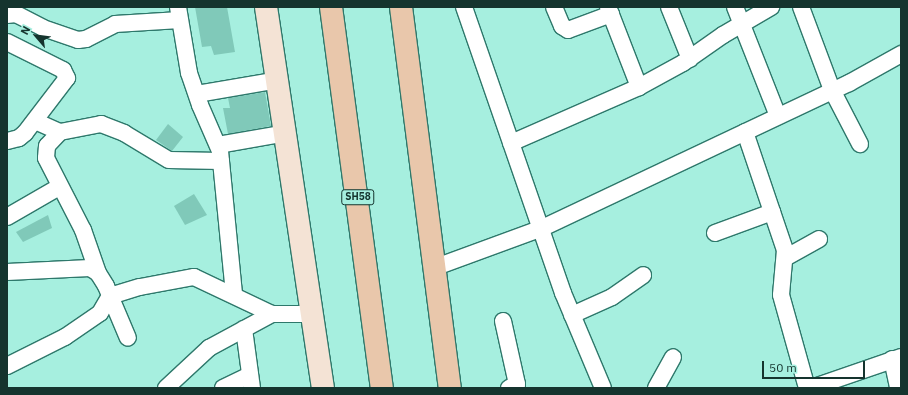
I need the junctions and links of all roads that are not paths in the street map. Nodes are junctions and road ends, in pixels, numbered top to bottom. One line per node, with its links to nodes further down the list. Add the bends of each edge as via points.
1 (266, 7): 17 (street)
2 (331, 7): 57 (main road, SH58)
3 (401, 7): 38 (main road)
4 (464, 7): 27 (street)
5 (554, 7): 10 (street, via 562,26 568,30)
6 (669, 7): 15 (street)
7 (735, 7): 13 (street)
8 (771, 7): 13 (street)
9 (801, 7): 19 (street)
10 (609, 11): 18 (street)
11 (179, 14): 12 (street, via 115,24 86,39 78,40 44,28 16,14); 20 (street, via 189,73)
12 (7, 15)
13 (742, 25): 15 (street, via 723,35); 21 (street)
14 (7, 42): 22 (street, via 67,74 66,82)
15 (690, 59): 18 (street)
16 (900, 59): 19 (street)
17 (278, 80): 20 (street); 25 (street)
18 (639, 87): 27 (street)
19 (832, 90): 21 (street); 28 (street)
20 (196, 94): 29 (street)
21 (778, 116): 24 (street)
22 (35, 121): 23 (street); 26 (street, via 19,138)
23 (60, 132): 30 (street, via 101,124 124,132 168,160); 31 (street, via 50,142 46,152 50,170)
24 (745, 132): 32 (street); 34 (street)
25 (286, 133): 29 (street); 45 (street)
26 (7, 141)
27 (511, 143): 34 (street)
28 (860, 144)
29 (218, 145): 30 (street)
30 (221, 161): 42 (street)
31 (59, 187): 33 (street); 40 (street, via 83,230)
32 (772, 212): 35 (street); 37 (street)
33 (7, 217)
34 (540, 228): 38 (street); 46 (street)
35 (714, 233)
36 (819, 239): 37 (street)
37 (785, 258): 62 (street, via 781,295)
38 (436, 267): 58 (main road)
39 (7, 272): 40 (street, via 39,272 82,267)
40 (98, 273): 43 (street)
41 (643, 275): 46 (street, via 612,297)
42 (234, 295): 43 (street, via 194,277 140,287); 44 (street)
43 (110, 296): 49 (street); 52 (street, via 100,313 65,337)
44 (272, 314): 45 (street); 48 (street)
45 (313, 314): 56 (street)
46 (572, 315): 60 (street)
47 (503, 321): 59 (street, via 517,384)
48 (244, 329): 53 (street); 54 (street, via 209,348)
49 (128, 338)
50 (673, 357): 61 (street)
51 (897, 358): 63 (street); 64 (street)
52 (7, 366)
53 (251, 382): 55 (street)
54 (166, 388)
55 (223, 388)
56 (323, 388)
57 (382, 388)
58 (450, 388)
59 (509, 388)
60 (603, 388)
61 (656, 388)
62 (807, 388)
63 (811, 388)
64 (898, 388)

